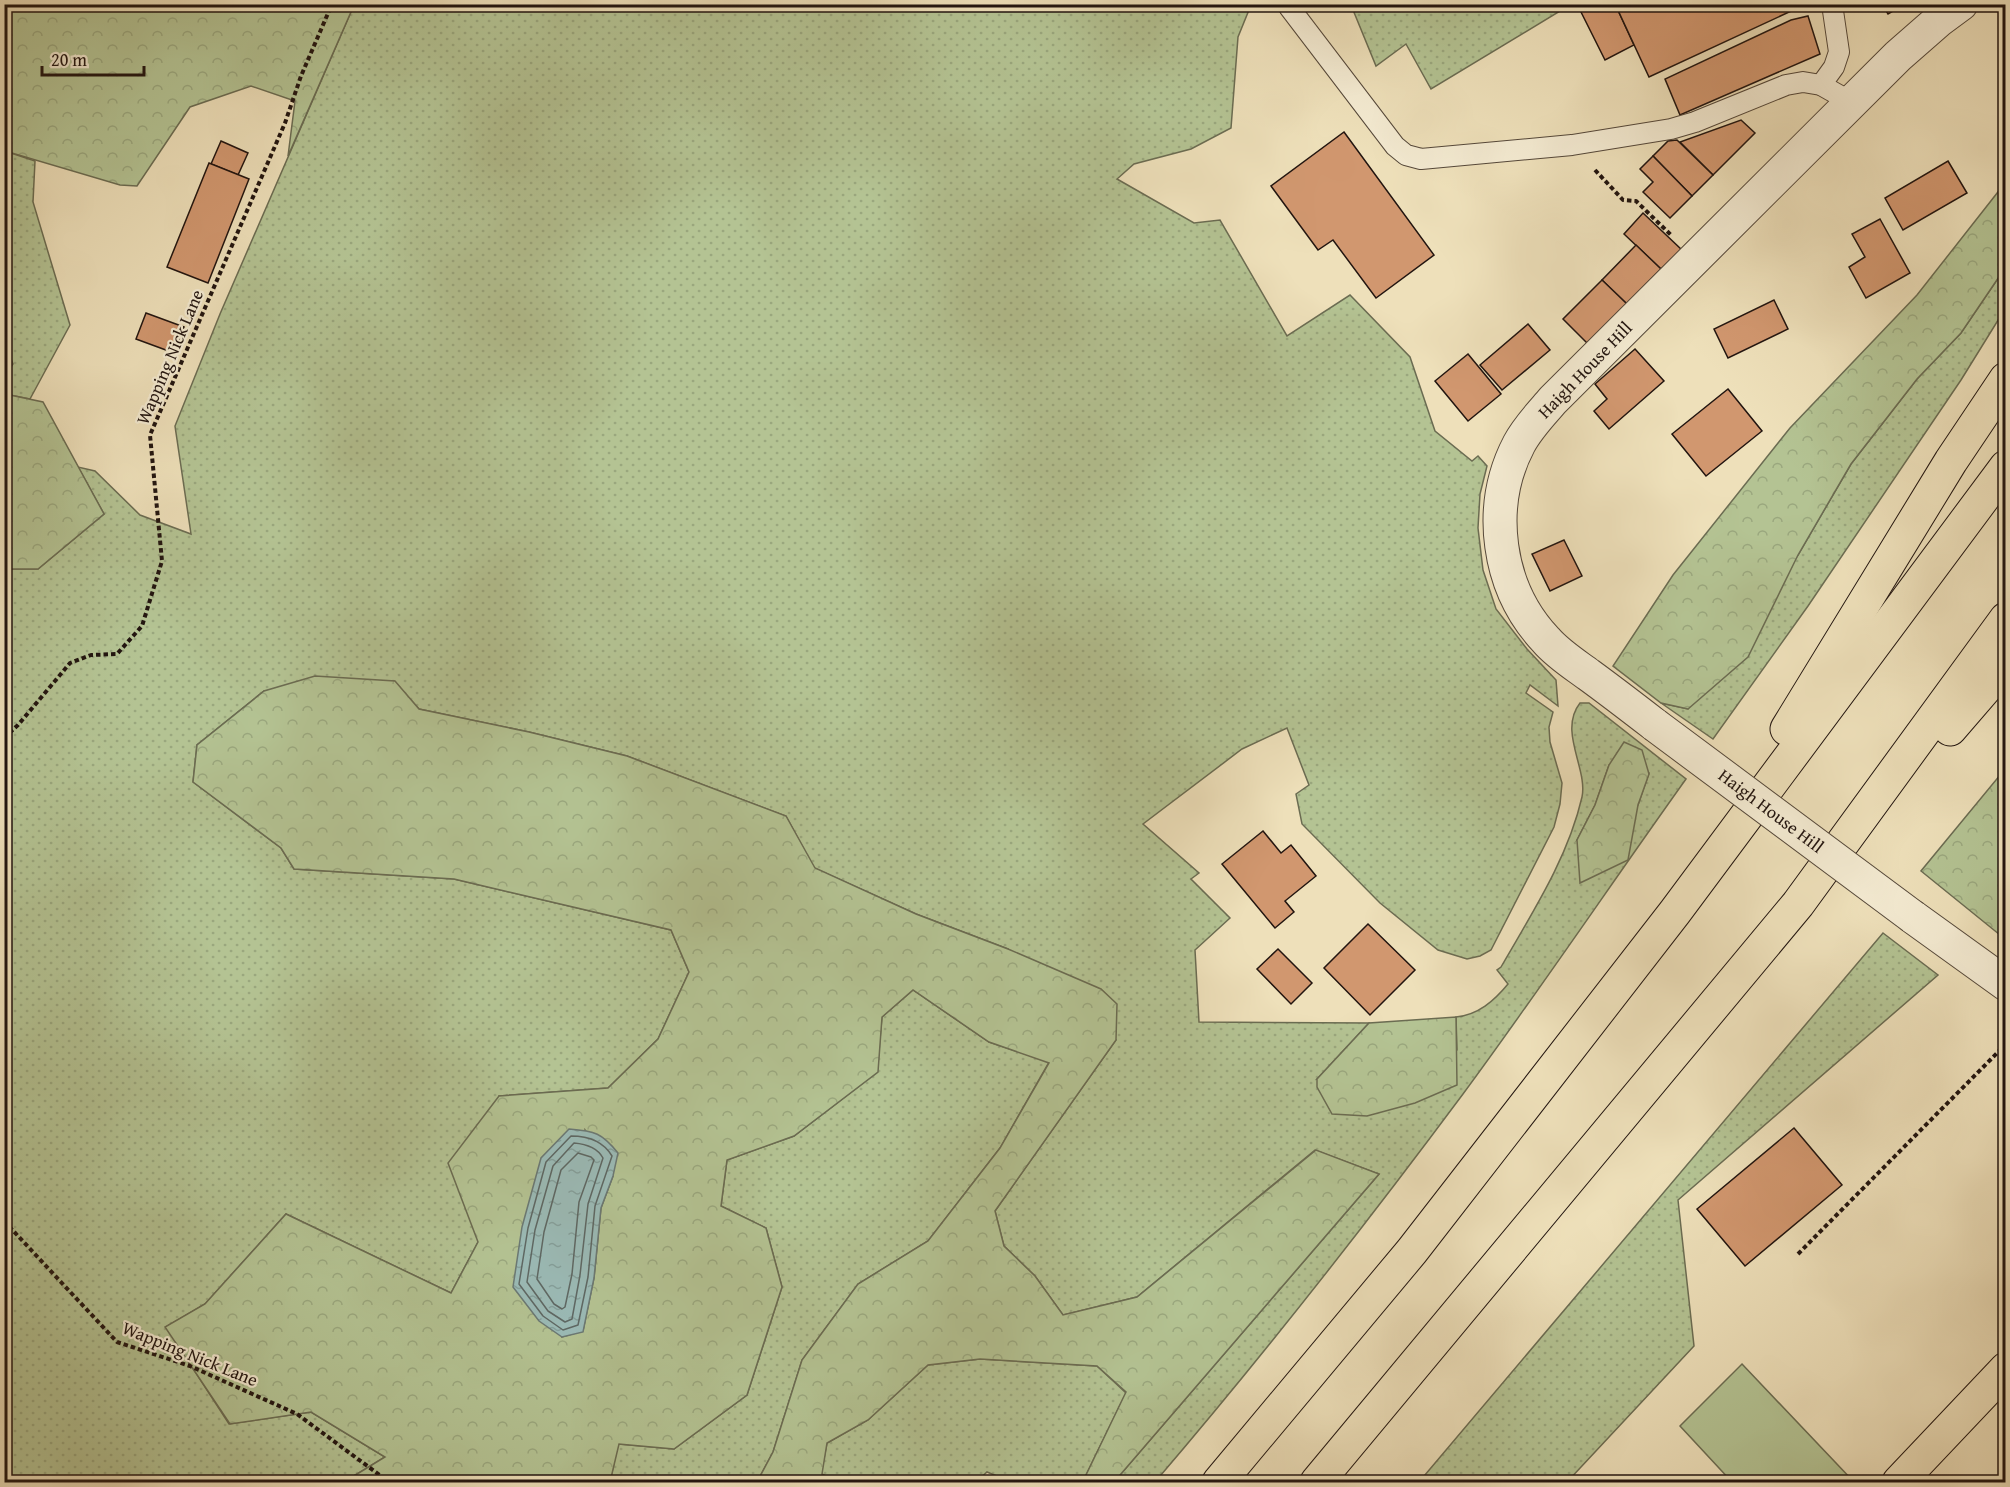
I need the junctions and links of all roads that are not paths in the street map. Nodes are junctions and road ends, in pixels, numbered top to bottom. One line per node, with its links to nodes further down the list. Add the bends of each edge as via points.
1 (1832, 4): 4 (lane, via 1839,52)
2 (1961, 4): 5 (street, Haigh House Hill, via 1898,56)
3 (1288, 7): 4 (lane, via 1395,146 1406,155 1421,159 1572,145 1679,127 1786,85)
4 (1821, 85): 5 (lane)
5 (1851, 102): 12 (street, Haigh House Hill, bridge, via 1536,420 1510,466 1502,500 1503,554 1514,593 1528,619 1558,652)
6 (2006, 379): 11 (main road)
7 (2006, 467): 11 (main road)
8 (2006, 620): 10 (main road)
9 (2006, 664): 10 (main road)
10 (1798, 904): 15 (main road)
11 (1676, 912): 14 (main road, via 1412,1251)
12 (2006, 984)
13 (2006, 1369): 16 (main road)
14 (1220, 1482)
15 (1317, 1482)
16 (1899, 1482)

